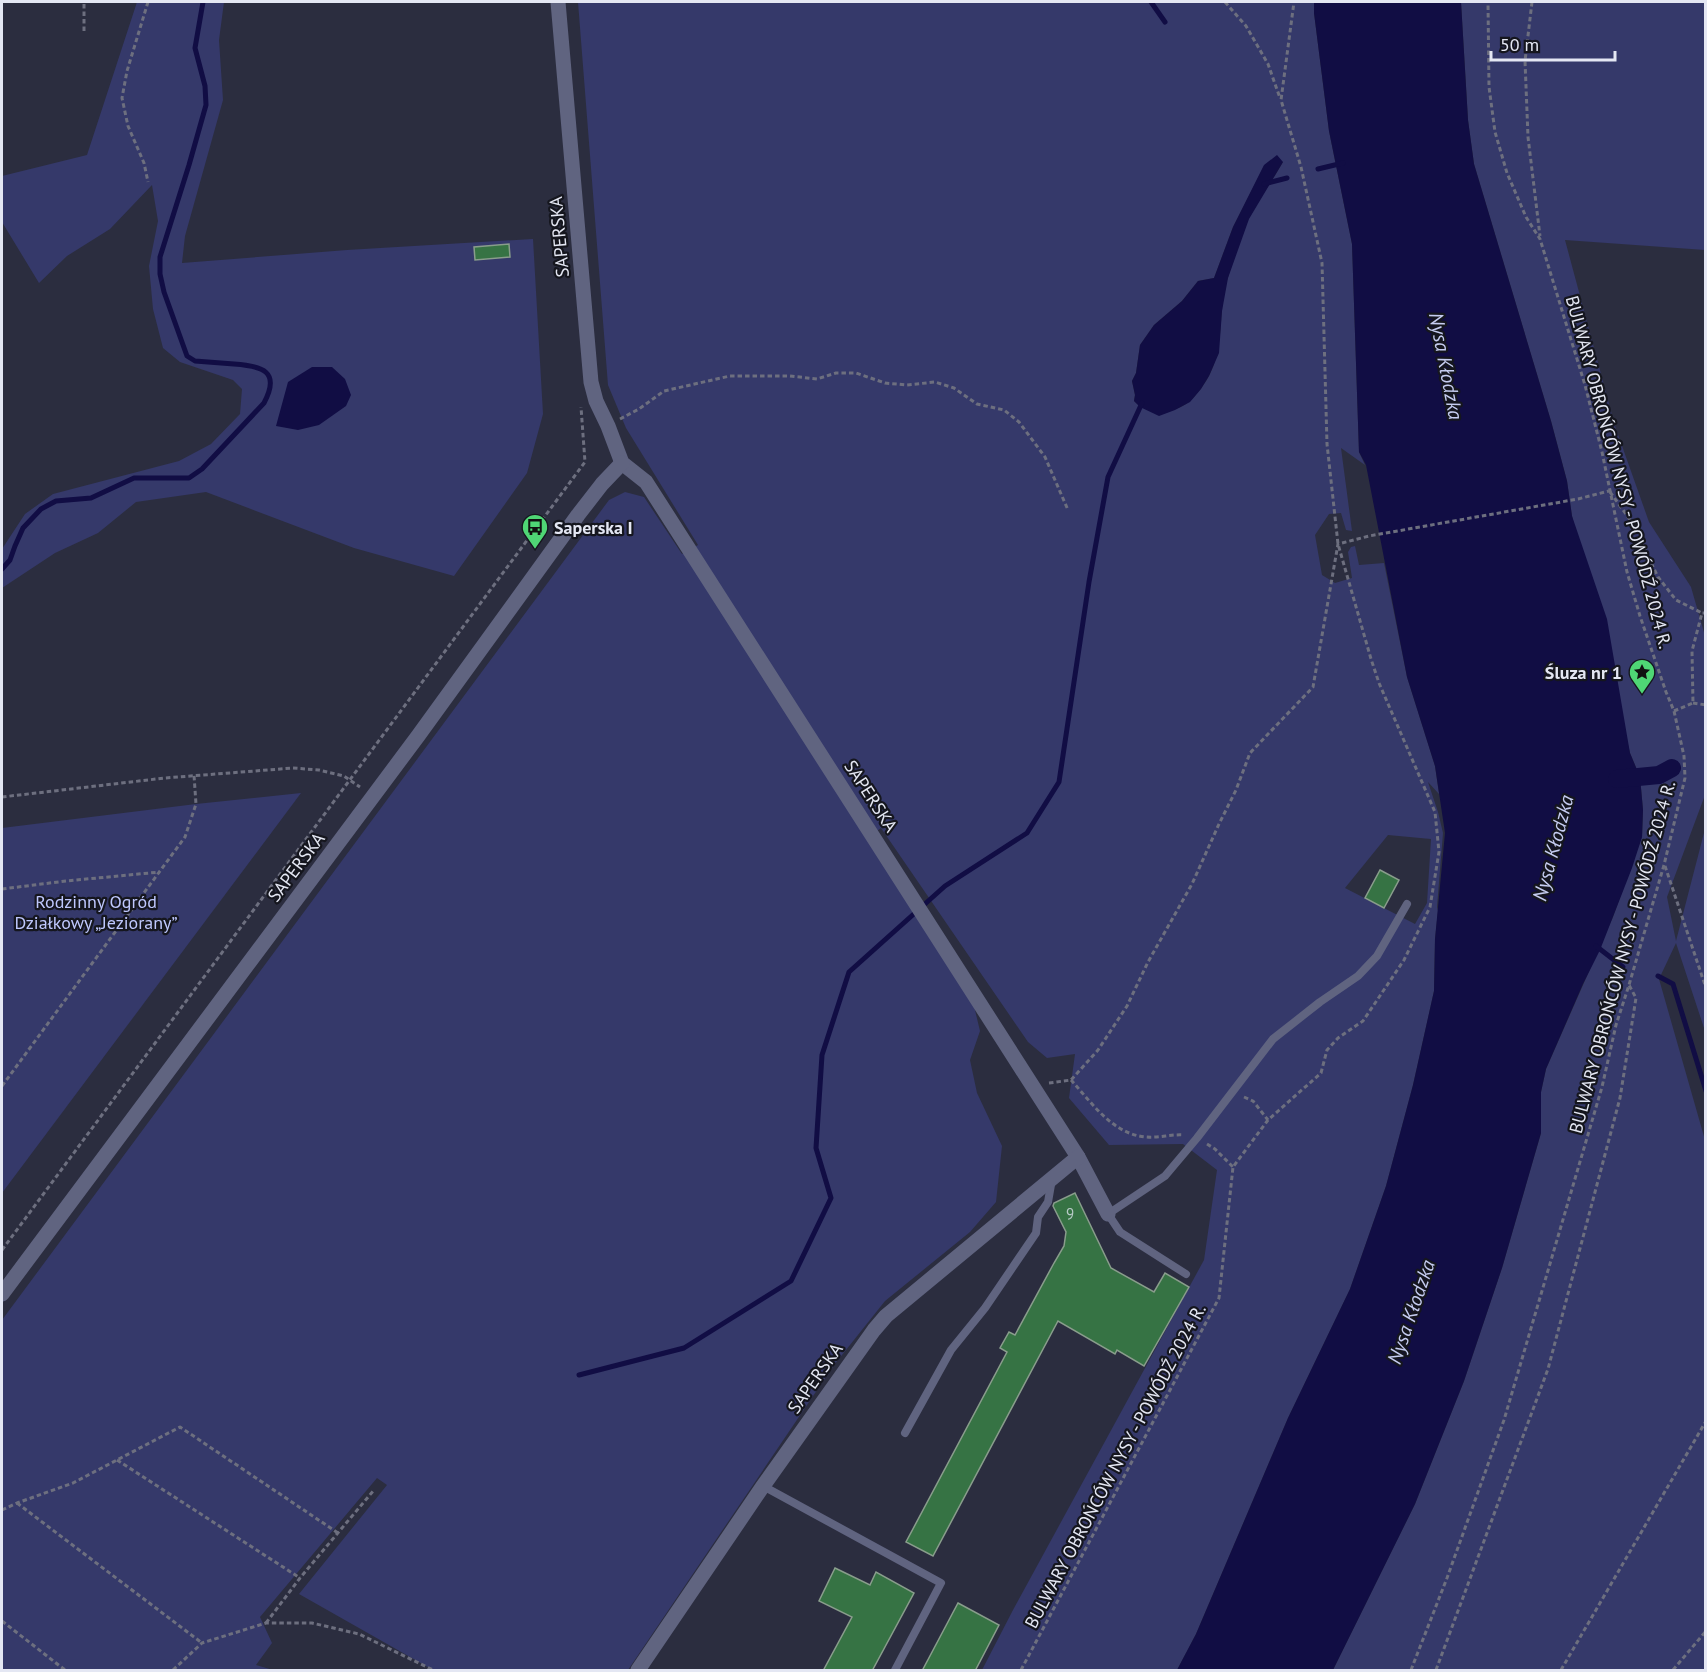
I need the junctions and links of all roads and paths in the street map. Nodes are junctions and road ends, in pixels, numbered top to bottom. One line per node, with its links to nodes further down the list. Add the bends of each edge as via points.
1 (84, 2): 8 (path)
2 (148, 2): 10 (path, via 122,98)
3 (558, 2): 13 (street, SAPERSKA, via 591,382)
4 (1225, 2): 9 (path, via 1246,27 1268,64)
5 (1294, 2): 9 (path)
6 (1488, 2): 11 (path, BULWARY OBROŃCÓW NYSY - POWÓDŹ 2024 R., via 1489,87 1495,132 1507,173)
7 (1532, 2): 11 (path, via 1526,61 1527,126)
8 (84, 31)
9 (1281, 100): 17 (path, via 1301,167 1322,263 1327,444)
10 (148, 182)
11 (1540, 239): 15 (path, BULWARY OBROŃCÓW NYSY - POWÓDŹ 2024 R., via 1585,385)
12 (581, 406): 23 (path, via 585,462)
13 (608, 426): 14 (street, SAPERSKA); 16 (path, via 664,391 730,376 818,379 836,373 856,373 885,383 935,382 954,388 977,404 1004,410 1019,422 1045,457)
14 (622, 463): 24 (street, SAPERSKA, via 578,515); 34 (street, SAPERSKA, via 646,482)
15 (1609, 491): 17 (path); 18 (path, via 1631,521 1658,577 1676,600); 21 (path, BULWARY OBROŃCÓW NYSY - POWÓDŹ 2024 R., via 1640,616)
16 (1068, 510)
17 (1338, 544): 32 (path, via 1313,687 1250,753 1192,884 1127,1006 1098,1050); 36 (path, via 1376,675 1436,812 1439,852 1430,907 1404,960 1363,1021 1327,1050 1321,1073)
18 (1704, 613): 19 (path, via 1692,651)
19 (1693, 703): 20 (path); 21 (path)
20 (1706, 705)
21 (1674, 711): 26 (path, BULWARY OBROŃCÓW NYSY - POWÓDŹ 2024 R., via 1685,778)
22 (194, 776): 23 (path, via 293,768); 25 (path); 27 (path, via 196,804 185,837)
23 (350, 779): 24 (path); 42 (path)
24 (373, 796): 44 (street, SAPERSKA)
25 (2, 797)
26 (1664, 865): 30 (path, BULWARY OBROŃCÓW NYSY - POWÓDŹ 2024 R.); 31 (path)
27 (160, 872): 28 (path); 33 (path)
28 (2, 889)
29 (1407, 904): 35 (lane, via 1377,956 1358,976 1273,1039)
30 (1629, 985): 64 (path, BULWARY OBROŃCÓW NYSY - POWÓDŹ 2024 R., via 1504,1420); 65 (path, via 1636,998 1620,1098 1548,1370)
31 (1706, 988)
32 (1071, 1080): 34 (path); 37 (path, via 1122,1132)
33 (2, 1086)
34 (1033, 1088): 38 (street, SAPERSKA)
35 (1232, 1093): 36 (path, via 1253,1101); 37 (lane)
36 (1268, 1120): 39 (path)
37 (1197, 1138): 39 (path); 41 (lane, via 1165,1176)
38 (1078, 1157): 40 (street, SAPERSKA); 41 (street, SAPERSKA)
39 (1233, 1167): 63 (path, BULWARY OBROŃCÓW NYSY - POWÓDŹ 2024 R., via 1219,1298)
40 (1052, 1179): 46 (lane, via 1036,1233 951,1350); 48 (street, SAPERSKA, via 886,1316)
41 (1107, 1214): 43 (lane, via 1120,1232)
42 (2, 1250)
43 (1186, 1274)
44 (2, 1294)
45 (1706, 1421): 66 (path)
46 (905, 1433)
47 (117, 1460): 50 (path, via 73,1483); 52 (path, via 180,1427); 53 (path)
48 (763, 1486): 61 (street, SAPERSKA); 62 (lane, via 941,1584)
49 (374, 1490): 52 (path)
50 (17, 1503): 51 (path); 57 (path)
51 (2, 1510)
52 (338, 1533): 53 (path)
53 (300, 1578): 55 (path)
54 (2, 1621): 58 (path)
55 (266, 1623): 57 (path); 60 (path, via 312,1623 358,1634)
56 (1706, 1631): 67 (path)
57 (202, 1643): 59 (path)
58 (65, 1671)
59 (173, 1671)
60 (433, 1671)
61 (638, 1671)
62 (895, 1671)
63 (1022, 1671)
64 (1411, 1671)
65 (1436, 1671)
66 (1561, 1671)
67 (1672, 1671)

